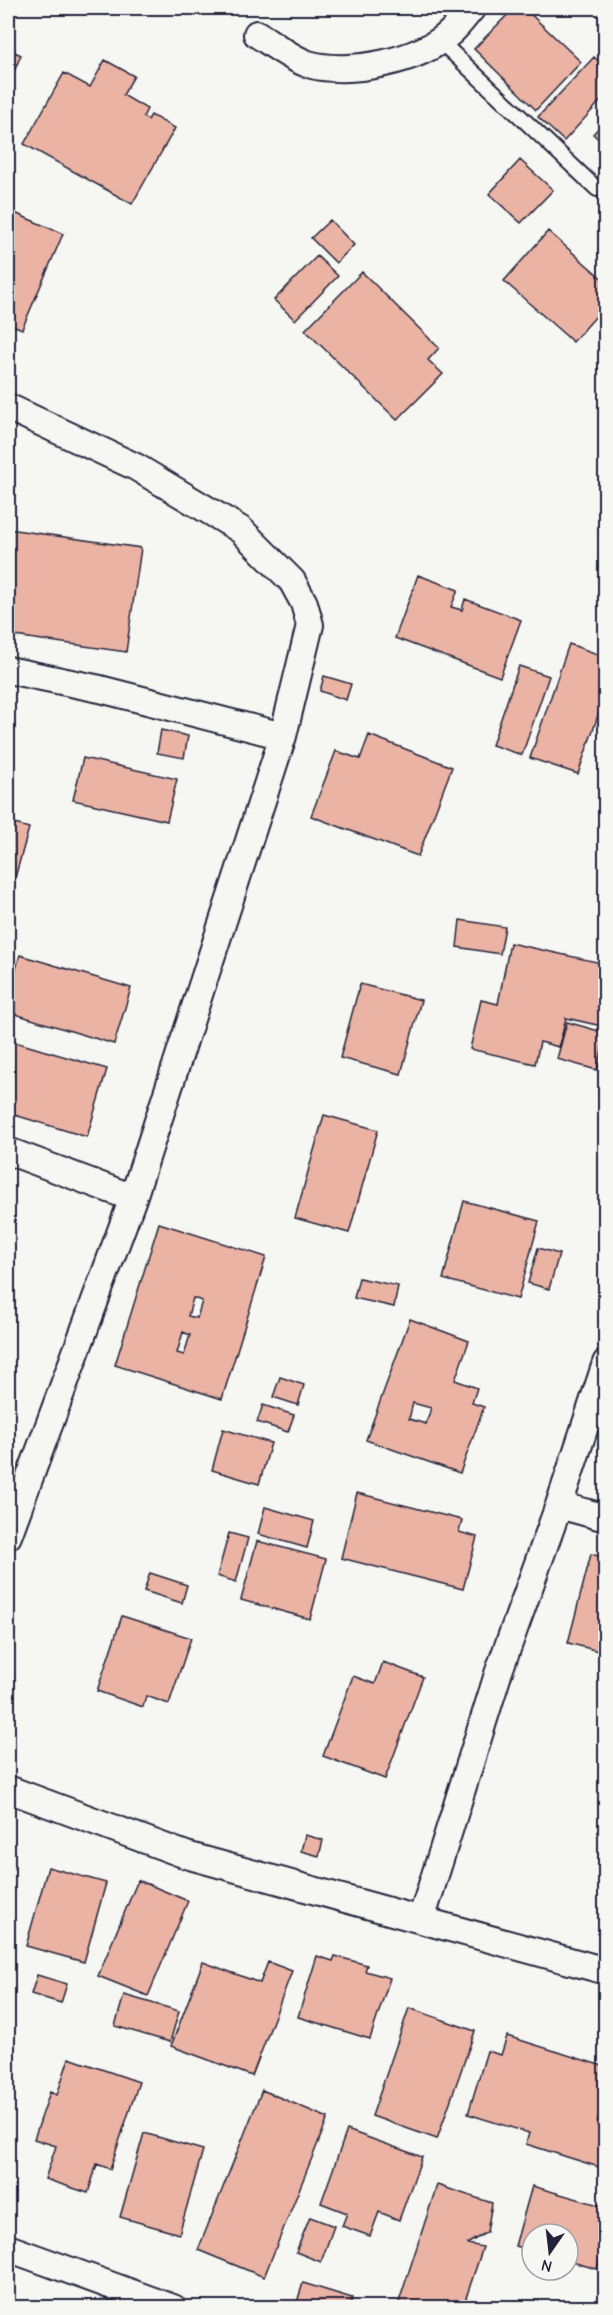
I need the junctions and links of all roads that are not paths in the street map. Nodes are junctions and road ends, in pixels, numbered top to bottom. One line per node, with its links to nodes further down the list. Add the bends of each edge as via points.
1 (472, 8): 3 (street)
2 (257, 34): 3 (street, via 308,64 334,67 371,67 418,52)
3 (439, 40): 4 (lane)
4 (597, 189)
5 (8, 407): 7 (street, via 136,467 242,530 292,581 310,626)
6 (8, 670): 7 (street)
7 (283, 736): 9 (street)
8 (8, 1151): 9 (street)
9 (133, 1198): 13 (street)
10 (606, 1364): 11 (street)
11 (559, 1505): 12 (street); 15 (street, via 500,1671)
12 (606, 1518)
13 (8, 1536)
14 (8, 1789): 15 (street, via 186,1855)
15 (421, 1920): 16 (street)
16 (606, 1971)
17 (8, 2248): 18 (street)
18 (172, 2307)

